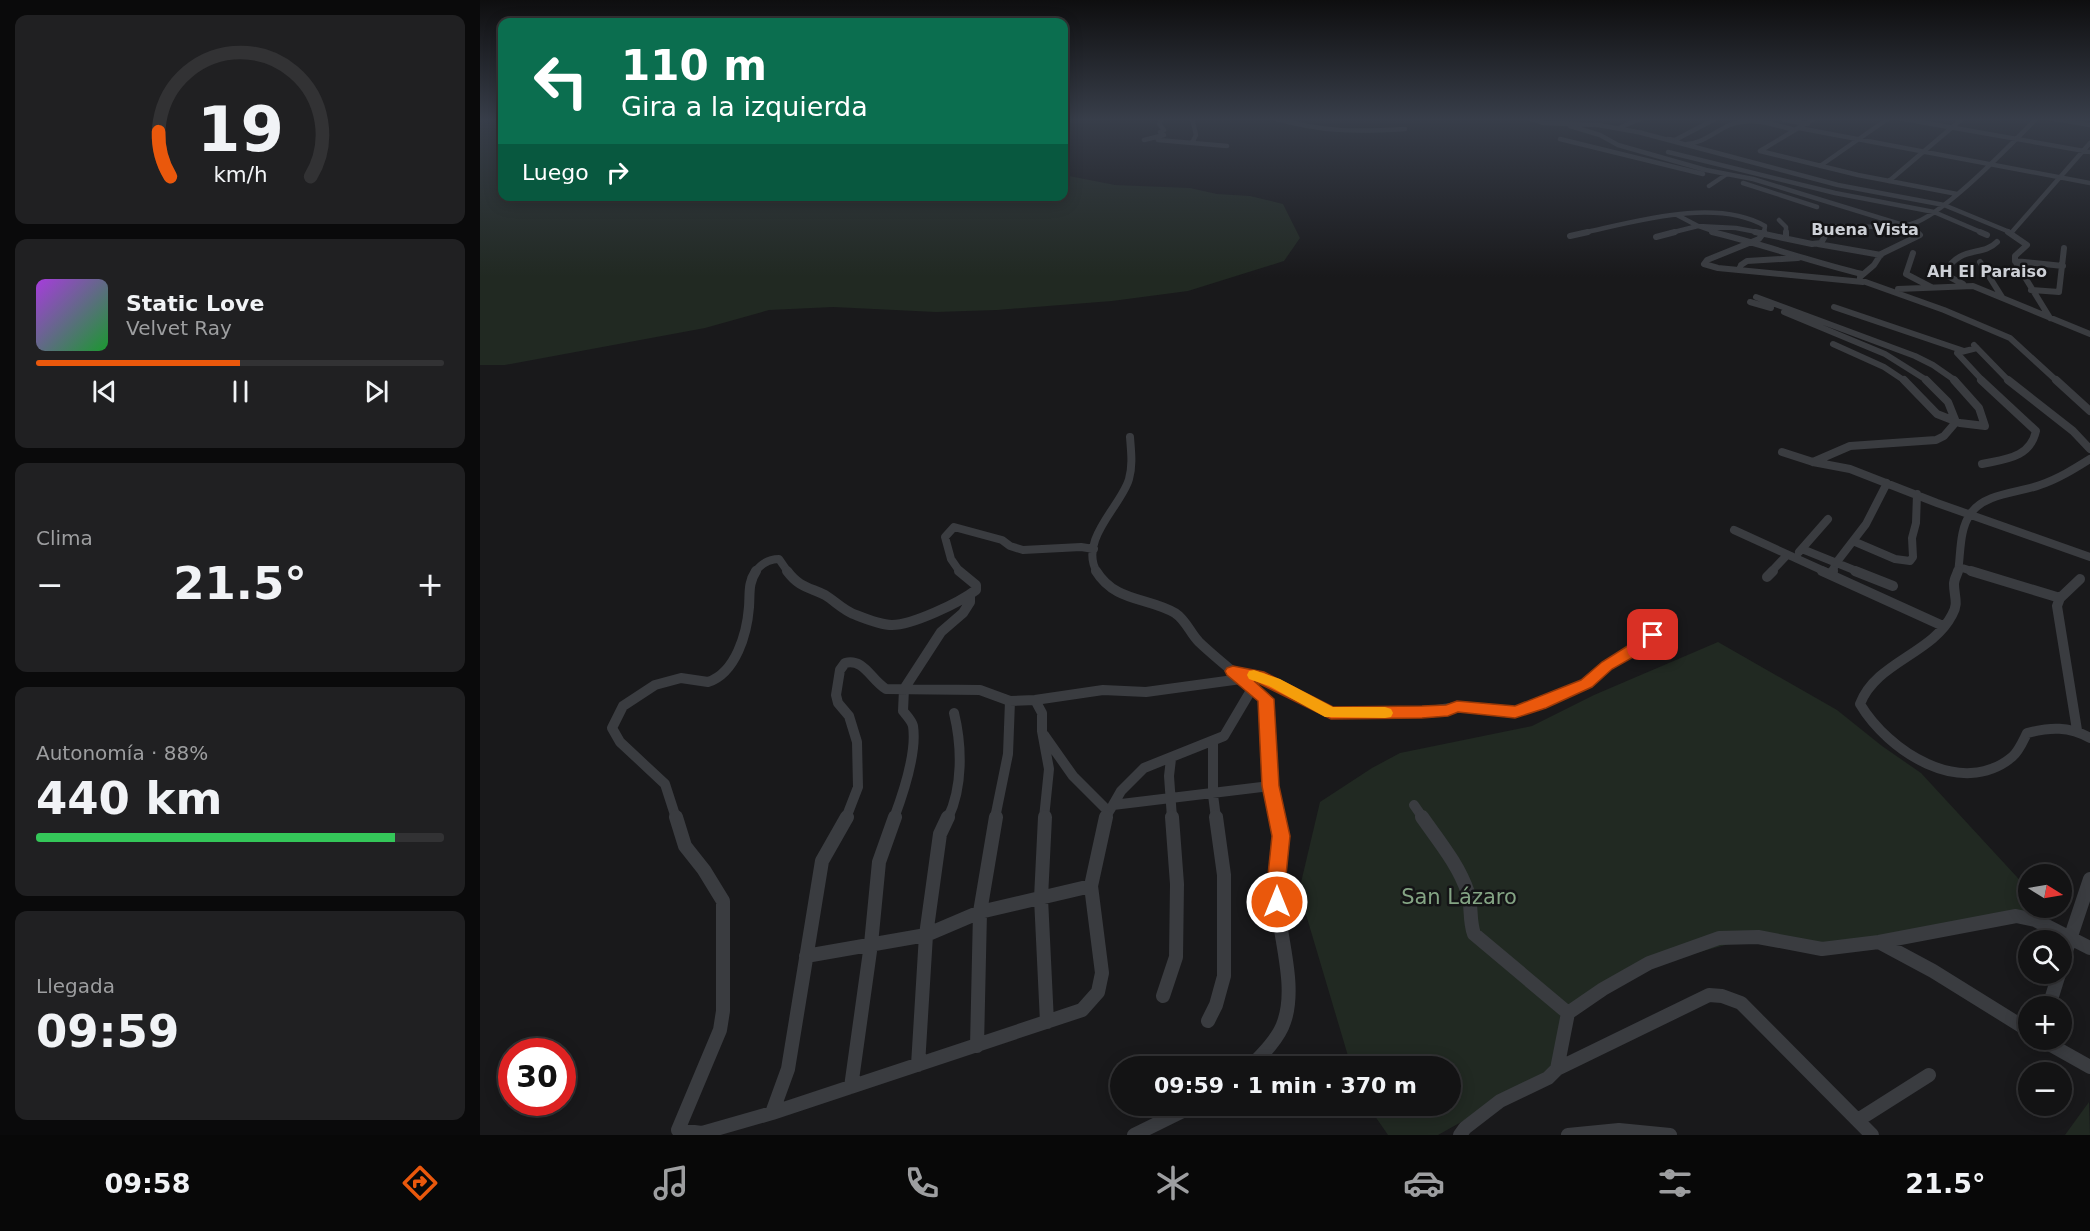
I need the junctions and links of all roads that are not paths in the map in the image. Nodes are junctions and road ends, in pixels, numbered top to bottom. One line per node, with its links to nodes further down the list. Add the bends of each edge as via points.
1 (1695, 171): 11 (street)
2 (1716, 171): 10 (street)
3 (1746, 171): 20 (street)
4 (1783, 171): 16 (street)
5 (1844, 171): 13 (street)
6 (1902, 171): 13 (street)
7 (1982, 171): 17 (street)
8 (2022, 171): 12 (street)
9 (2067, 171): 12 (street)
10 (1727, 174): 11 (street); 23 (street)
11 (1720, 177): 15 (street); 19 (street)
12 (2061, 178): 14 (street); 26 (street)
13 (1891, 181): 16 (street); 17 (street)
14 (2090, 183)
15 (1709, 186)
16 (1880, 193): 18 (street)
17 (1957, 194): 18 (street)
18 (1944, 205): 20 (street); 26 (street)
19 (1817, 207)
20 (1934, 212): 23 (street); 28 (street)
21 (1673, 213): 22 (street, via 1716,214); 24 (street); 29 (street)
22 (1763, 223): 27 (street); 32 (street, via 1781,222 1787,230)
23 (1909, 225): 25 (street); 38 (street, via 1920,235)
24 (1698, 226): 27 (street, via 1726,226); 31 (street); 33 (street)
25 (1824, 226)
26 (2011, 233): 41 (street, via 2027,245)
27 (1764, 234): 32 (street); 33 (street)
28 (1987, 235)
29 (1570, 236)
30 (1825, 236): 35 (street)
31 (1656, 237)
32 (1786, 238): 35 (street)
33 (1755, 242): 39 (street); 43 (street, via 1703,262)
34 (1997, 242): 45 (street, via 1960,254 1948,266 1946,275)
35 (1818, 244): 38 (street)
36 (2064, 248): 42 (street)
37 (1913, 253): 46 (street, via 1906,273)
38 (1881, 255): 44 (street)
39 (1800, 258): 43 (street, via 1747,261); 44 (street)
40 (1980, 261): 49 (street)
41 (2015, 261): 42 (street); 47 (street)
42 (2063, 266): 47 (street, via 2058,293)
43 (1739, 270): 44 (street)
44 (1863, 278): 48 (street)
45 (1965, 285): 46 (street); 49 (street)
46 (1933, 288): 48 (street)
47 (2031, 290): 51 (street)
48 (1892, 291): 55 (street, via 2010,338)
49 (2002, 297): 51 (street)
50 (1833, 307): 54 (street)
51 (2050, 318): 52 (street)
52 (2090, 334)
53 (1833, 344): 56 (street, via 1886,368 1934,412)
54 (1964, 351): 58 (street, via 1974,346 2007,380 2078,433); 62 (street, via 1957,353 1995,395 2036,431 2035,442 2026,452)
55 (2090, 411)
56 (1956, 422): 56 (street, via 1984,426 1974,400 1932,365 1856,333 1754,300 1919,372 1946,398); 61 (street, via 1936,440 1850,446)
57 (1130, 438): 69 (street, via 1129,482 1102,522)
58 (2090, 449)
59 (1782, 452): 61 (street)
60 (2090, 459): 65 (street, via 2019,492 1981,503)
61 (1813, 462): 63 (street, via 1850,469)
62 (1982, 464)
63 (1887, 483): 64 (street); 68 (street)
64 (1917, 494): 65 (street); 68 (street, via 1914,557 1910,561 1895,559)
65 (1970, 514): 72 (street); 74 (street, via 1959,551)
66 (1828, 519): 70 (street)
67 (1734, 530): 71 (street)
68 (1853, 541): 73 (street)
69 (1094, 549): 79 (street, via 1023,550 1002,540 954,528 945,537 946,547 953,566 976,585); 83 (street, via 1094,567 1104,584 1182,618 1197,640)
70 (1802, 549): 71 (street); 73 (street)
71 (1790, 556): 75 (street); 76 (street)
72 (2090, 556)
73 (1836, 563): 75 (street); 78 (street)
74 (1959, 567): 80 (street); 81 (street, via 1954,580 1956,608)
75 (1831, 574): 81 (street)
76 (1767, 577)
77 (2080, 579): 80 (street)
78 (1893, 586)
79 (970, 596): 85 (street, via 963,613 941,632); 124 (street, via 912,622 890,625 854,615 826,596 796,583 779,559 772,558 760,566 750,583 744,636 719,678 698,682 681,677 643,691 620,710 612,728 620,742 665,784 685,846 723,901 720,1030 678,1130 702,1133)
80 (2060, 598): 89 (street, via 2057,606)
81 (1943, 626): 89 (street, via 1875,680 1860,704 1872,727 1891,743 1941,770 1974,774 2013,756 2027,733 2049,728)
82 (1653, 635): 83 (street, via 1587,683 1515,712 1457,707 1422,712 1331,713 1259,676)
83 (1237, 675): 84 (street); 86 (street, via 1146,692 1103,690)
84 (1252, 687): 92 (street, via 1224,736); 94 (street, via 1266,699)
85 (904, 689): 87 (street, via 969,689); 108 (street, via 903,711 913,724 913,744 902,799 879,862); 110 (street, via 876,683 861,664 853,661 840,670 836,695 849,716 856,742 858,787 822,861)
86 (1035, 700): 87 (street); 90 (street, via 1042,713)
87 (1010, 701): 102 (street, via 1008,754)
88 (954, 713): 105 (street, via 960,739 957,785 952,809 940,834)
89 (2077, 730): 91 (street)
90 (1042, 731): 98 (street, via 1073,776); 101 (street, via 1049,769)
91 (2090, 738)
92 (1214, 741): 93 (street); 95 (street)
93 (1171, 759): 96 (street); 98 (street, via 1144,768 1121,790)
94 (1270, 786): 95 (street); 118 (street, via 1281,836 1276,885 1290,995 1284,1024)
95 (1213, 795): 96 (street); 113 (street, via 1224,875 1224,976)
96 (1172, 799): 98 (street); 111 (street, via 1176,957)
97 (1414, 805): 112 (street, via 1460,875 1468,894 1469,924 1474,934)
98 (1110, 808): 100 (street, via 1103,821)
99 (2090, 879): 104 (street)
100 (1091, 886): 101 (street); 114 (street, via 1102,973 1098,992 1082,1010)
101 (1041, 898): 102 (street); 114 (street)
102 (980, 912): 105 (street); 116 (street)
103 (2055, 930): 107 (street, via 2016,916)
104 (2072, 931)
105 (926, 935): 108 (street); 119 (street)
106 (2072, 938): 109 (street)
107 (1879, 942): 112 (street, via 1822,949 1758,937 1719,938 1649,963); 115 (street)
108 (871, 944): 110 (street); 123 (street)
109 (2090, 948)
110 (806, 956): 124 (street, via 788,1069)
111 (1163, 996)
112 (1568, 1012): 121 (street)
113 (1208, 1021)
114 (1047, 1022): 116 (street)
115 (2018, 1024)
116 (977, 1046): 119 (street)
117 (2060, 1050): 120 (street)
118 (1261, 1056)
119 (918, 1065): 123 (street)
120 (2090, 1067)
121 (1557, 1069): 126 (street, via 1709,996 1722,996 1741,1003); 129 (street, via 1548,1078 1500,1101)
122 (1929, 1075): 126 (street)
123 (851, 1087): 124 (street)
124 (772, 1113)
125 (1173, 1116): 128 (street)
126 (1858, 1120): 131 (street)
127 (1579, 1134): 130 (street, via 1645,1130)
128 (1134, 1135)
129 (1460, 1135)
130 (1670, 1135)
131 (1872, 1135)

